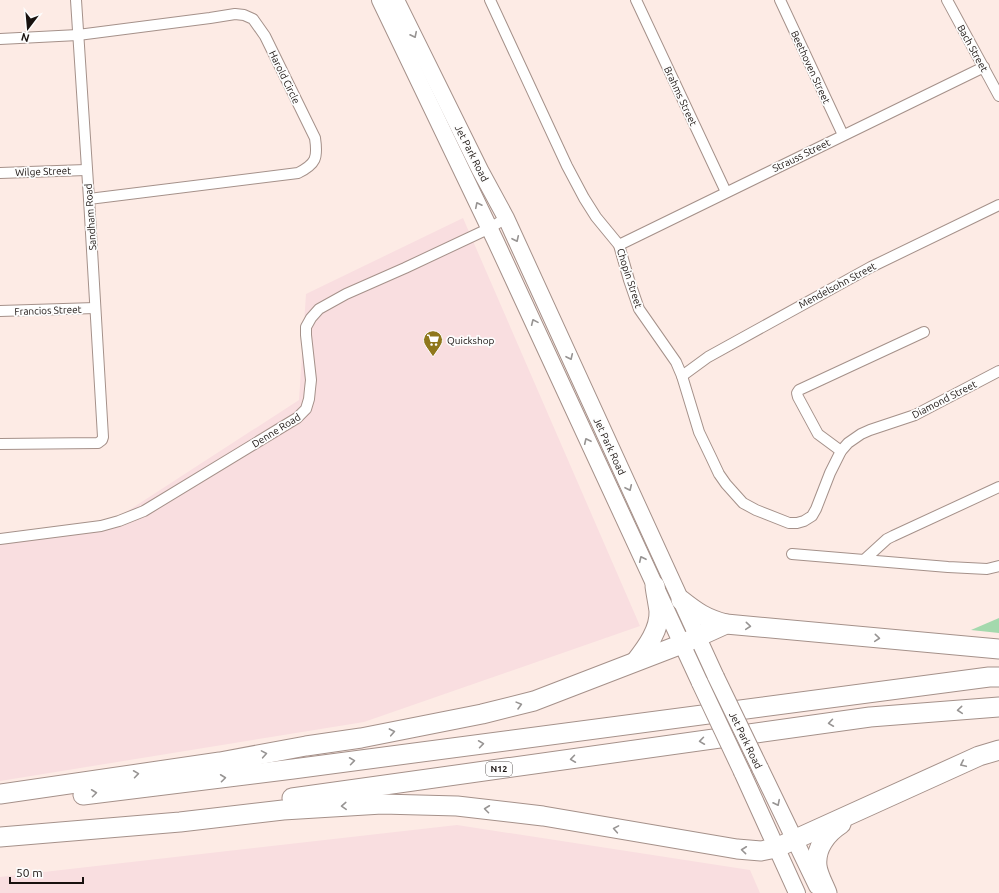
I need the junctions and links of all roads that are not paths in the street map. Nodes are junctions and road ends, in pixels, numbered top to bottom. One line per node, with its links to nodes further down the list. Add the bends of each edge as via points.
1 (76, 0): 8 (street, Sandham Road)
2 (380, 0): 19 (main road, Jet Park Road, one-way to 2)
3 (396, 0): 18 (main road, Jet Park Road, one-way to 18)
4 (490, 0): 20 (street, Chopin Street, via 584,198)
5 (636, 0): 15 (street, Brahms Street)
6 (780, 0): 12 (street, Beethoven Street)
7 (947, 0): 10 (street, Bach Street)
8 (78, 35): 9 (street, Harold Circle); 13 (street, Sandham Road); 16 (street, Harold Circle, via 235,14 253,19 265,36 315,138 317,153 314,162 298,174)
9 (0, 39)
10 (984, 67): 11 (street, Bach Street); 12 (street, Strauss Street)
11 (999, 96)
12 (842, 135): 15 (street, Strauss Street)
13 (86, 170): 14 (street, Wilge Street); 16 (street, Sandham Road)
14 (0, 173)
15 (726, 192): 20 (street, Strauss Street)
16 (89, 199): 21 (street, Sandham Road)
17 (999, 205): 25 (street, Mendelsohn Street, via 871,267 708,357)
18 (506, 218): 19 (street, Denne Road); 35 (main road, Jet Park Road, one-way to 35)
19 (490, 228): 30 (street, Denne Road, via 319,309 306,327 310,394 306,409 297,418 130,518 101,526); 34 (main road, Jet Park Road, one-way to 19)
20 (619, 245): 25 (street, Chopin Street, via 639,309 676,362)
21 (95, 308): 22 (street, Francios Street); 26 (street, Sandham Road, via 104,434 102,440 98,443)
22 (0, 312)
23 (924, 332): 27 (street, via 799,390 798,397 818,434)
24 (999, 371): 27 (street, Diamond Street, via 915,415 861,434)
25 (682, 376): 29 (street, Chopin Street, via 698,432 726,484 743,503 789,523)
26 (0, 444)
27 (841, 451): 29 (street, Diamond Street, via 816,510 808,519)
28 (999, 487): 32 (street, via 893,536)
29 (797, 523)
30 (0, 539)
31 (792, 554): 32 (street)
32 (864, 560): 33 (street, via 980,569)
33 (999, 566)
34 (655, 586): 37 (main road, Jet Park Road); 39 (highway, via 659,612 655,631)
35 (680, 600): 36 (highway, via 702,616); 37 (main road, Jet Park Road)
36 (726, 624): 37 (highway); 38 (highway, one-way to 38)
37 (690, 640): 39 (highway); 47 (main road, Jet Park Road, one-way to 47, bridge, via 716,677); 48 (main road, Jet Park Road, bridge, via 700,683)
38 (999, 649)
39 (636, 661): 43 (highway, one-way to 39, via 220,762 482,714 534,701)
40 (999, 677): 44 (highway, one-way to 40)
41 (999, 707): 46 (highway, N12, one-way to 46, via 870,717)
42 (999, 750): 45 (highway, one-way to 45, via 979,756)
43 (0, 794)
44 (0, 805)
45 (866, 808): 47 (highway); 51 (highway, via 835,827 820,847 817,867)
46 (0, 836): 48 (highway, one-way to 46, via 761,851 737,849 543,816 457,806 382,804 283,810 180,822)
47 (795, 839): 48 (highway); 50 (main road, Jet Park Road)
48 (776, 848): 49 (main road, Jet Park Road)
49 (797, 893)
50 (820, 893)
51 (827, 893)

